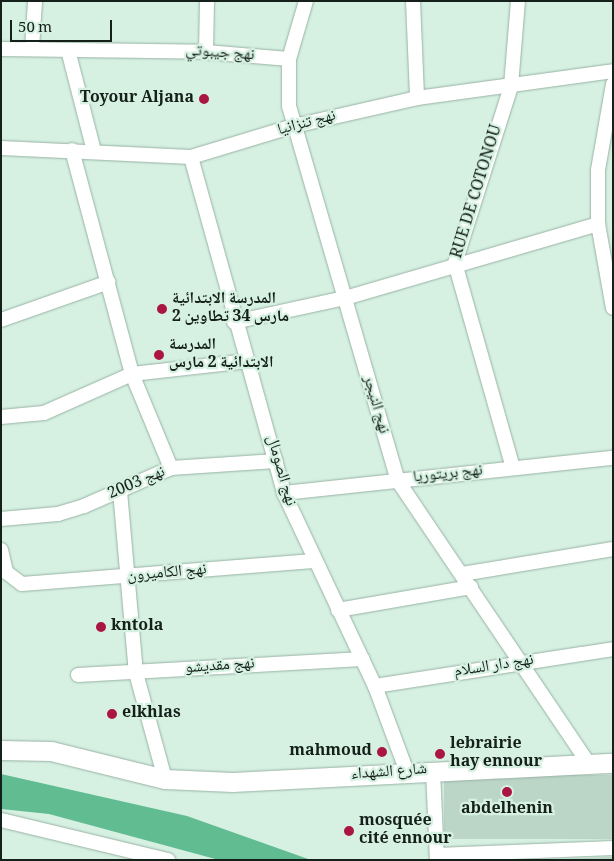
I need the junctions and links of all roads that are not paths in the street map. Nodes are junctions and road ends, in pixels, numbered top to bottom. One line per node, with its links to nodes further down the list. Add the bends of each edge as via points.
1 (35, 1): 6 (street)
2 (207, 1): 9 (street)
3 (306, 1): 10 (street, نهج النيجر)
4 (413, 1): 14 (street)
5 (518, 1): 13 (street, RUE DE COTONOU)
6 (32, 48): 7 (street, نهج جيبوتي); 8 (street, نهج جيبوتي)
7 (1, 49)
8 (68, 50): 9 (street, نهج جيبوتي); 18 (street)
9 (206, 52): 10 (street, نهج جيبوتي)
10 (289, 59): 15 (street, نهج النيجر)
11 (613, 71): 13 (street, نهج تنزانيا)
12 (613, 84): 20 (street, via 598,170)
13 (511, 86): 14 (street, نهج تنزانيا); 21 (street, RUE DE COTONOU)
14 (417, 98): 15 (street, نهج تنزانيا)
15 (294, 126): 19 (street, نهج تنزانيا); 23 (street, نهج النيجر)
16 (1, 148): 17 (street, نهج تنزانيا)
17 (72, 150): 18 (street, نهج تنزانيا); 22 (street)
18 (94, 151): 19 (street, نهج تنزانيا)
19 (191, 156): 26 (street, نهج الصومال, via 222,255)
20 (598, 224): 21 (street); 24 (street)
21 (455, 263): 23 (street); 33 (street, RUE DE COTONOU)
22 (109, 282): 25 (street); 28 (street)
23 (345, 298): 26 (street); 34 (street, نهج النيجر)
24 (613, 308)
25 (1, 320)
26 (234, 322): 27 (street, نهج الصومال)
27 (248, 361): 28 (street); 31 (street, نهج الصومال)
28 (132, 374): 29 (street, via 44,413); 32 (street)
29 (1, 417)
30 (613, 458): 33 (street, نهج بريتوريا)
31 (276, 462): 32 (street, نهج 2003); 36 (street, نهج الصومال)
32 (171, 468): 35 (street, نهج 2003)
33 (513, 468): 34 (street, نهج بريتوريا)
34 (398, 481): 36 (street, نهج بريتوريا); 41 (street, نهج النيجر)
35 (120, 491): 37 (street, نهج 2003, via 58,514); 42 (street)
36 (284, 493): 40 (street, نهج الصومال)
37 (1, 519)
38 (613, 549): 41 (street)
39 (1, 550): 42 (street, نهج الكاميرون, via 6,572 22,584)
40 (313, 561): 42 (street, نهج الكاميرون); 44 (street, نهج الصومال)
41 (462, 574): 43 (street, نهج النيجر)
42 (127, 578): 48 (street)
43 (471, 588): 44 (street); 47 (street, نهج النيجر)
44 (338, 610): 46 (street, نهج الصومال)
45 (613, 649): 47 (street, نهج دار السلام)
46 (363, 658): 48 (street, نهج مقديشو); 50 (street, نهج الصومال)
47 (524, 663): 50 (street, نهج دار السلام); 52 (street, نهج النيجر)
48 (136, 673): 49 (street, نهج مقديشو); 56 (street)
49 (78, 675)
50 (376, 686): 55 (street, نهج الصومال)
51 (2, 747): 56 (main road, شارع الشهداء, via 51,752)
52 (588, 763): 53 (main road, شارع الشهداء); 54 (main road, شارع الشهداء)
53 (613, 763)
54 (433, 770): 55 (main road, شارع الشهداء); 60 (street)
55 (407, 772): 56 (main road, شارع الشهداء, via 274,781)
56 (165, 779)
57 (1, 820): 59 (street)
58 (613, 848): 60 (street)
59 (142, 856): 61 (street)
60 (437, 858)
61 (168, 860)

